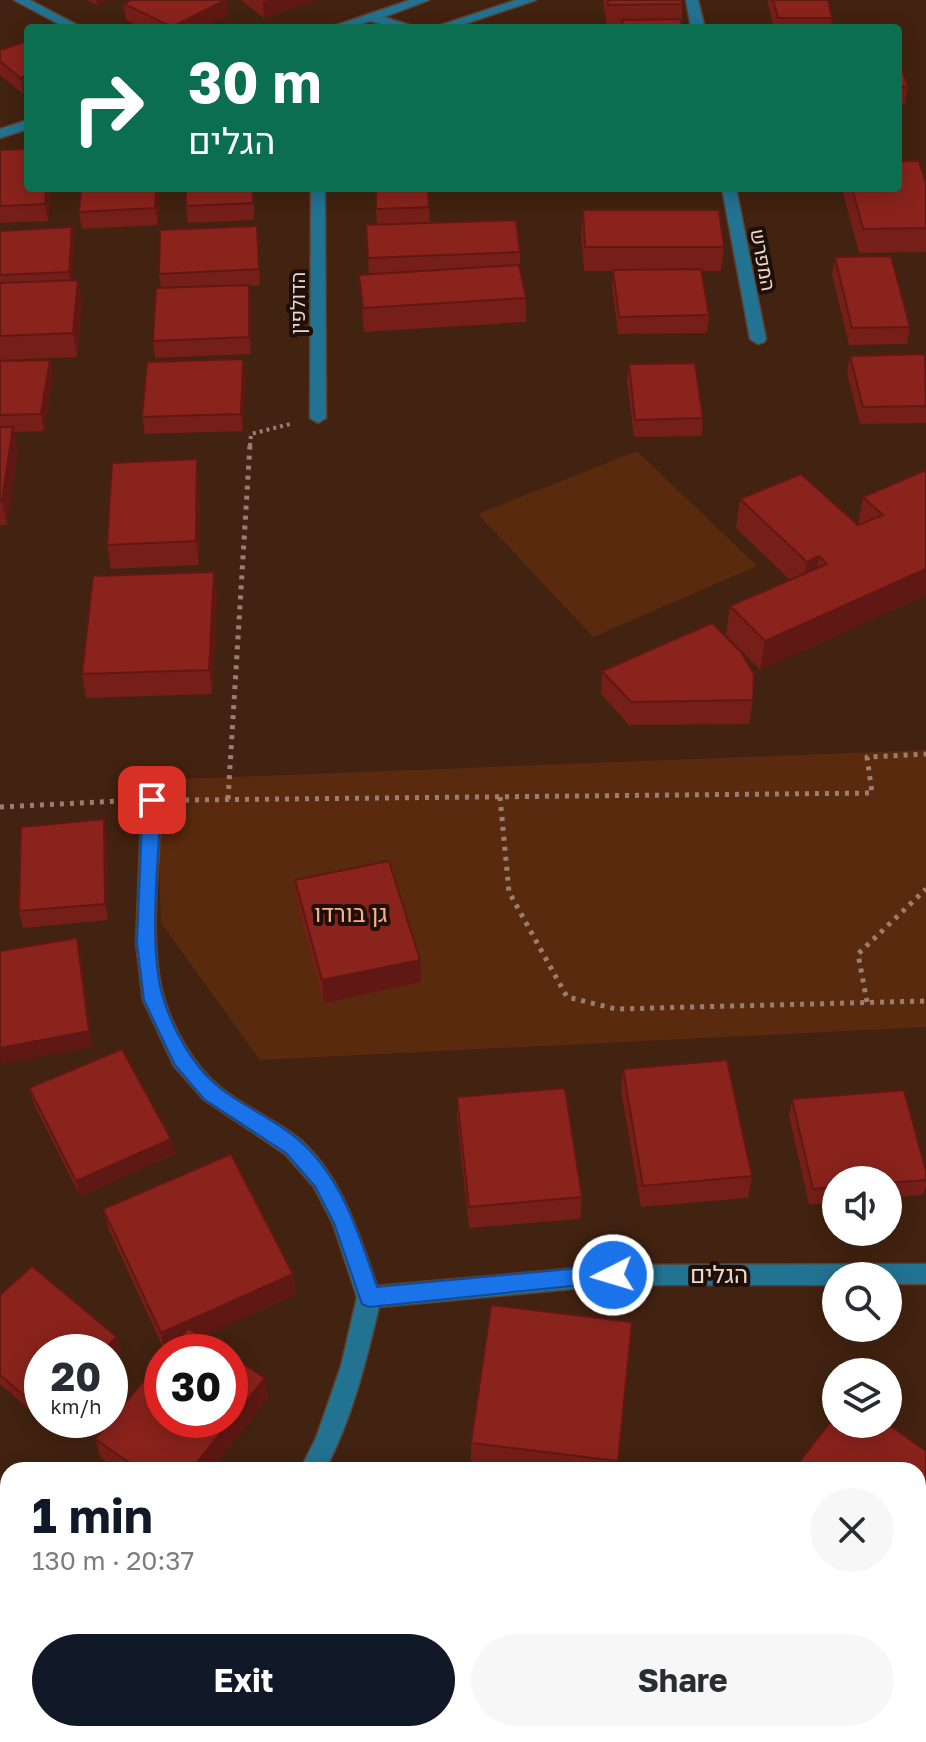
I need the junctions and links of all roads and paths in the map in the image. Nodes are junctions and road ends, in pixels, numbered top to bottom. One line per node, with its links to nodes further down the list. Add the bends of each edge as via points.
1 (20, 0): 6 (street)
2 (423, 0): 5 (street)
3 (530, 0): 9 (street)
4 (692, 0): 10 (street)
5 (369, 17): 7 (street); 8 (street)
6 (68, 24)
7 (347, 24)
8 (396, 24)
9 (452, 24)
10 (697, 24)
11 (24, 125): 12 (street)
12 (0, 134)
13 (318, 192): 16 (street, הדולפין)
14 (730, 192): 15 (street, המפרש)
15 (758, 339)
16 (318, 418): 19 (path, via 251,434)
17 (926, 754): 18 (path, via 867,757 872,793)
18 (500, 797): 19 (path); 24 (path, via 509,892 567,997 616,1009)
19 (228, 799): 20 (path)
20 (152, 800): 21 (path); 26 (street, via 146,943 154,1000 182,1060 211,1093 293,1147 322,1180 344,1222)
21 (0, 807)
22 (926, 889): 24 (path, via 858,954)
23 (926, 1001): 24 (path)
24 (867, 1002)
25 (926, 1274): 26 (street, הגלים, via 613,1275)
26 (369, 1297): 27 (street, via 353,1366)
27 (316, 1462)

